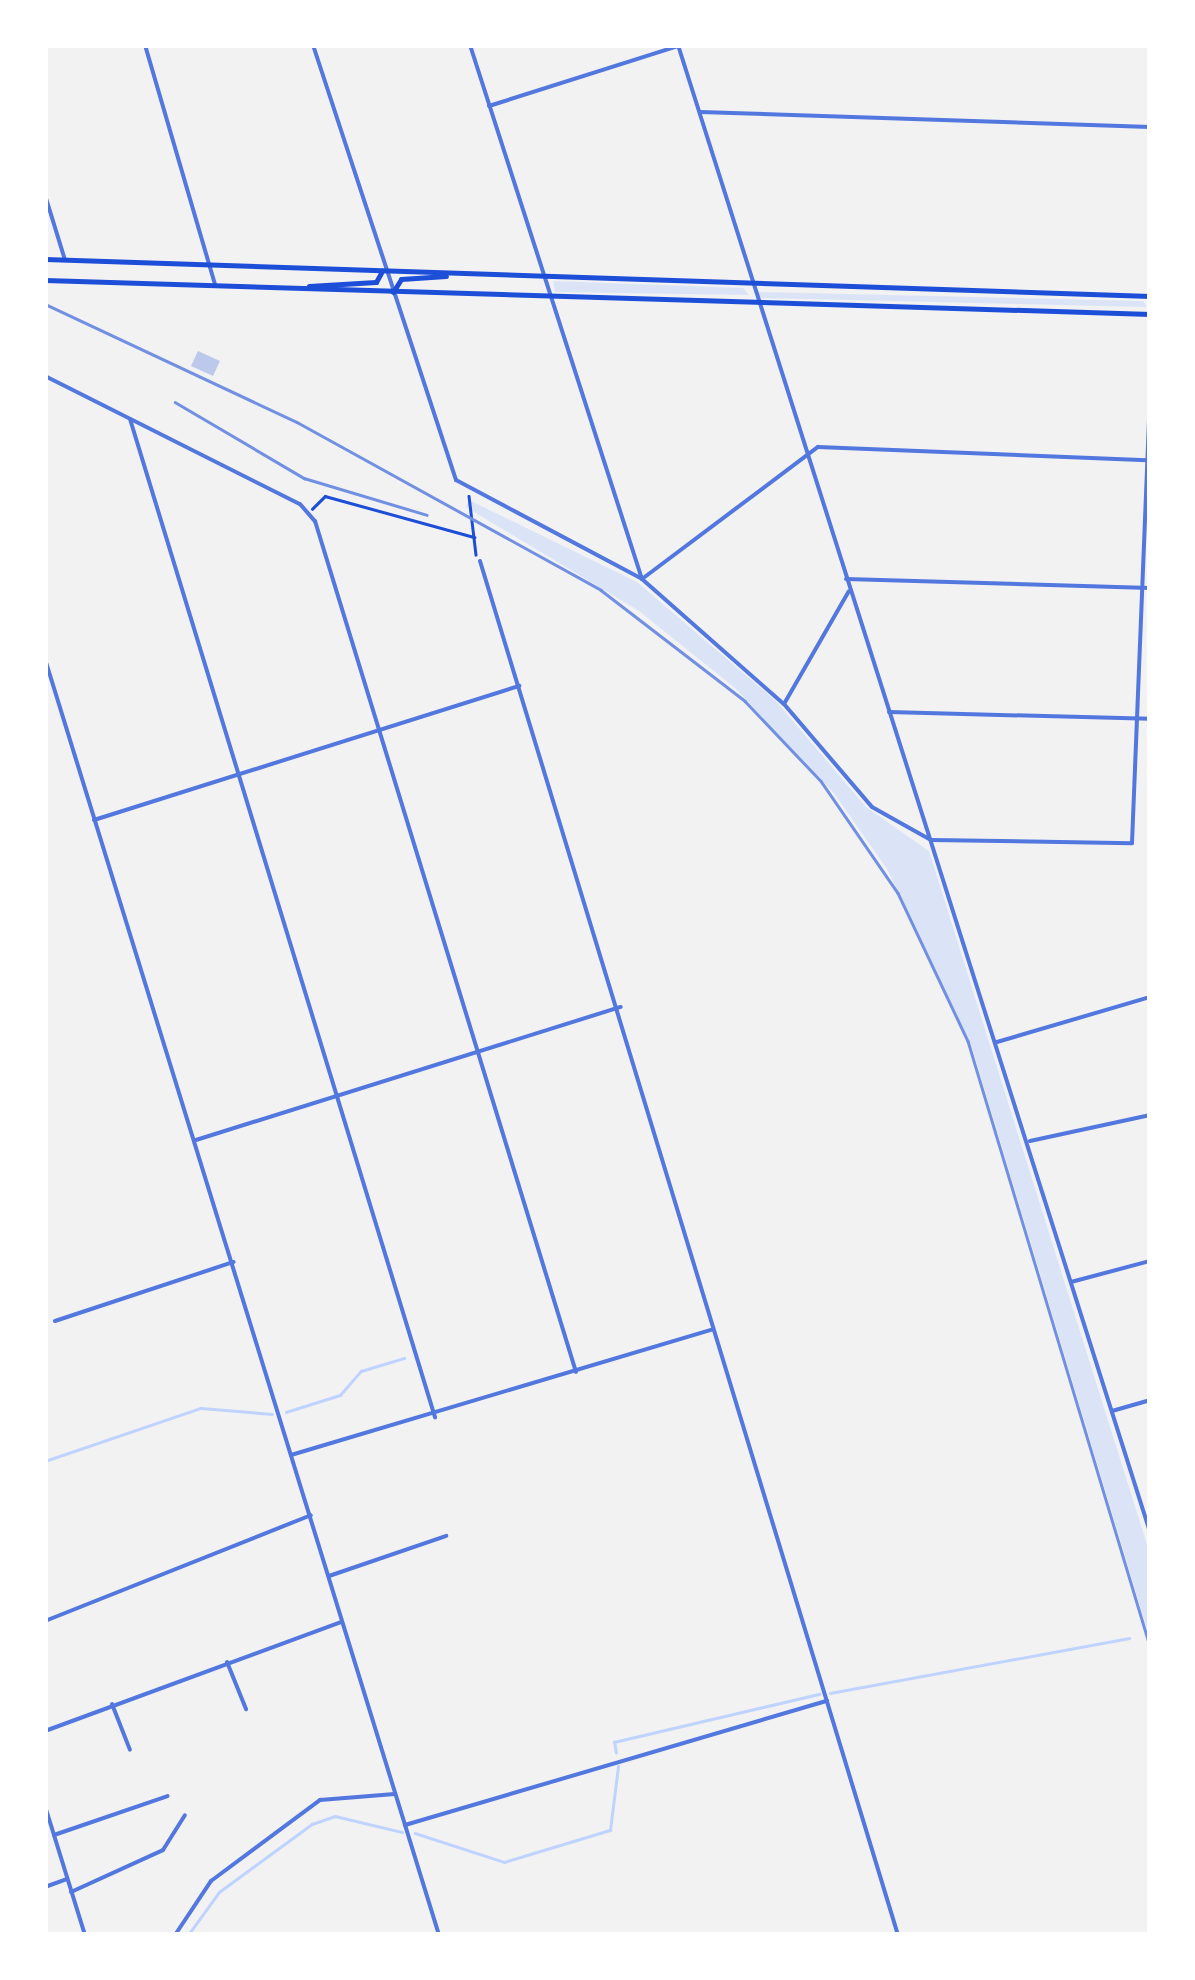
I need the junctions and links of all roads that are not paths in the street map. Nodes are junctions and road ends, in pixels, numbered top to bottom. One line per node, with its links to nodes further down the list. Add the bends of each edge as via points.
1 (145, 45): 13 (street)
2 (285, 45): 6 (street)
3 (341, 45): 6 (street)
4 (470, 45): 7 (street)
5 (678, 46): 7 (street); 8 (street)
6 (314, 47): 14 (street)
7 (490, 106): 16 (street)
8 (700, 112): 9 (street); 18 (street)
9 (1150, 127)
10 (45, 195): 12 (street)
11 (45, 258): 12 (main road)
12 (65, 260): 13 (main road)
13 (215, 266): 14 (main road); 19 (street)
14 (382, 270): 15 (main road); 20 (main road, via 376,282); 21 (street)
15 (452, 274): 16 (main road); 21 (main road, via 401,279)
16 (546, 278): 18 (main road); 23 (street)
17 (45, 280): 19 (main road)
18 (752, 284): 22 (main road); 24 (street)
19 (215, 285): 20 (main road)
20 (305, 287): 21 (main road)
21 (393, 292): 23 (main road); 32 (street, via 456,480)
22 (1150, 296)
23 (552, 297): 24 (main road); 32 (street)
24 (758, 301): 25 (main road); 29 (street)
25 (1150, 314)
26 (45, 376): 28 (street)
27 (1150, 388): 30 (street)
28 (130, 419): 42 (street, via 309,512); 43 (street)
29 (806, 454): 30 (street, via 818,447); 32 (street); 33 (street)
30 (1149, 460): 34 (street)
31 (480, 561): 37 (street)
32 (642, 578): 38 (street)
33 (846, 579): 34 (street); 35 (street)
34 (1147, 587): 40 (street)
35 (850, 590): 38 (street); 39 (street)
36 (45, 659): 44 (street)
37 (520, 686): 42 (street); 47 (street)
38 (784, 704): 45 (street, via 872,807)
39 (890, 712): 40 (street); 45 (street)
40 (1139, 718): 41 (street); 45 (street, via 1132,843)
41 (1150, 719)
42 (377, 730): 43 (street); 49 (street)
43 (239, 774): 44 (street); 50 (street)
44 (94, 820): 52 (street)
45 (931, 840): 48 (street)
46 (1150, 997): 48 (street)
47 (621, 1006): 49 (street); 58 (street)
48 (997, 1042): 53 (street)
49 (478, 1051): 50 (street); 59 (street)
50 (336, 1096): 52 (street); 62 (street)
51 (1150, 1115): 53 (street)
52 (195, 1140): 55 (street)
53 (1030, 1140): 56 (street)
54 (1150, 1260): 56 (street)
55 (233, 1262): 57 (street); 63 (street)
56 (1071, 1282): 61 (street)
57 (54, 1321)
58 (715, 1328): 59 (street); 72 (street)
59 (576, 1372): 62 (street)
60 (1150, 1400): 61 (street)
61 (1112, 1411): 64 (street)
62 (435, 1417): 63 (street)
63 (291, 1455): 65 (street)
64 (1147, 1514): 66 (street)
65 (310, 1515): 68 (street); 69 (street)
66 (1150, 1532)
67 (446, 1536): 68 (street)
68 (329, 1576): 70 (street)
69 (45, 1621)
70 (342, 1622): 71 (street); 77 (street)
71 (227, 1662): 73 (street); 74 (street)
72 (828, 1701): 81 (street); 89 (street)
73 (112, 1704): 75 (street); 76 (street)
74 (246, 1709)
75 (45, 1732)
76 (130, 1750)
77 (396, 1794): 81 (street); 87 (street, via 320,1800 211,1880)
78 (168, 1796): 82 (street)
79 (45, 1806): 82 (street)
80 (186, 1815): 85 (street, via 163,1850)
81 (405, 1825): 88 (street)
82 (54, 1835): 83 (street)
83 (68, 1879): 84 (street); 85 (street)
84 (45, 1887)
85 (72, 1892): 86 (street)
86 (85, 1935)
87 (174, 1935)
88 (439, 1935)
89 (898, 1935)

